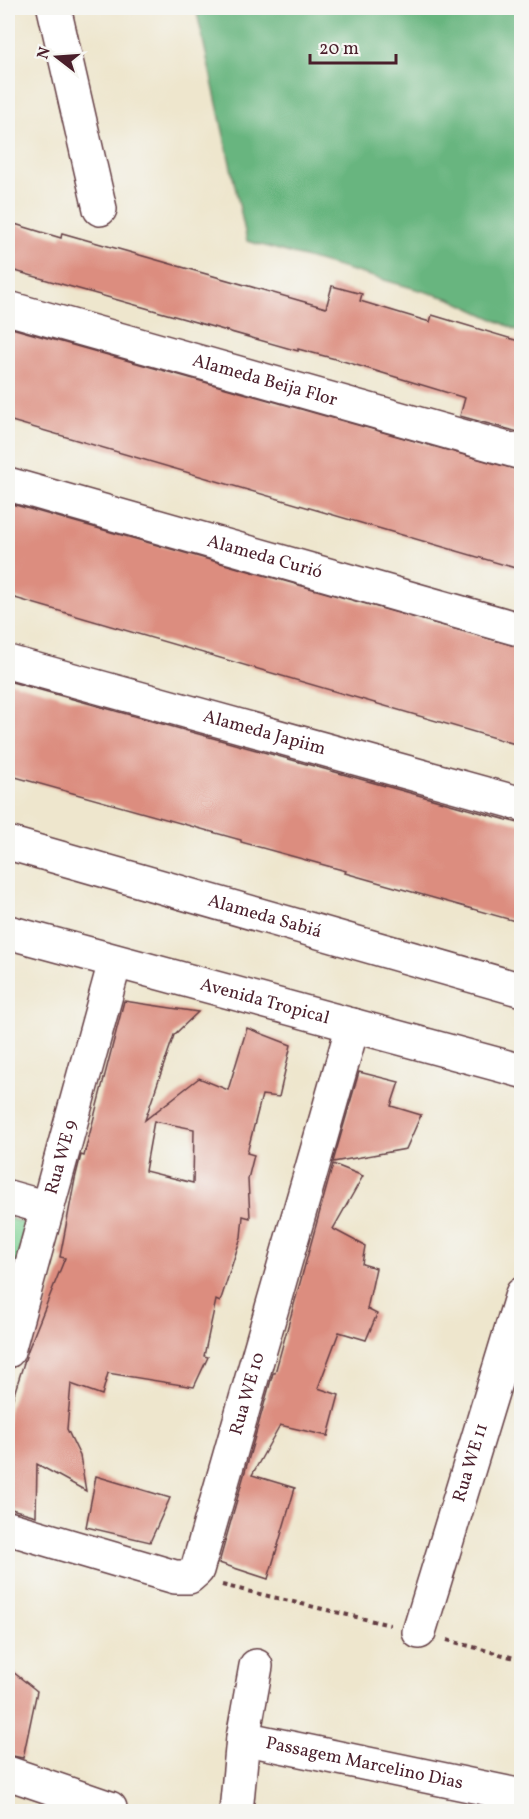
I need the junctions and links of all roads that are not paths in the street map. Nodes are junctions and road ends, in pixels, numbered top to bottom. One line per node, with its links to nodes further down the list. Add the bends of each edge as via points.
1 (54, 8): 2 (street)
2 (100, 208)
3 (8, 308): 4 (street, Alameda Beija Flor)
4 (522, 453)
5 (8, 484): 6 (street, Alameda Curió)
6 (522, 630)
7 (8, 662): 8 (street, Alameda Japiim)
8 (522, 804)
9 (8, 843): 12 (street, Alameda Sabiá)
10 (8, 932): 11 (street, Avenida Tropical)
11 (115, 962): 13 (street, Avenida Tropical); 16 (street, Rua WE 9)
12 (522, 990)
13 (353, 1025): 14 (street, Avenida Tropical); 19 (street, Rua WE 10, via 199,1567 189,1577 175,1577)
14 (522, 1071)
15 (8, 1197): 16 (street)
16 (47, 1208): 18 (street, Rua WE 9)
17 (522, 1294): 20 (street, Rua WE 11)
18 (8, 1352)
19 (8, 1528)
20 (419, 1632)
21 (256, 1666): 22 (street)
22 (243, 1738): 24 (street, Passagem Marcelino Dias); 26 (street)
23 (8, 1773): 25 (street)
24 (522, 1796)
25 (110, 1808)
26 (237, 1812)

